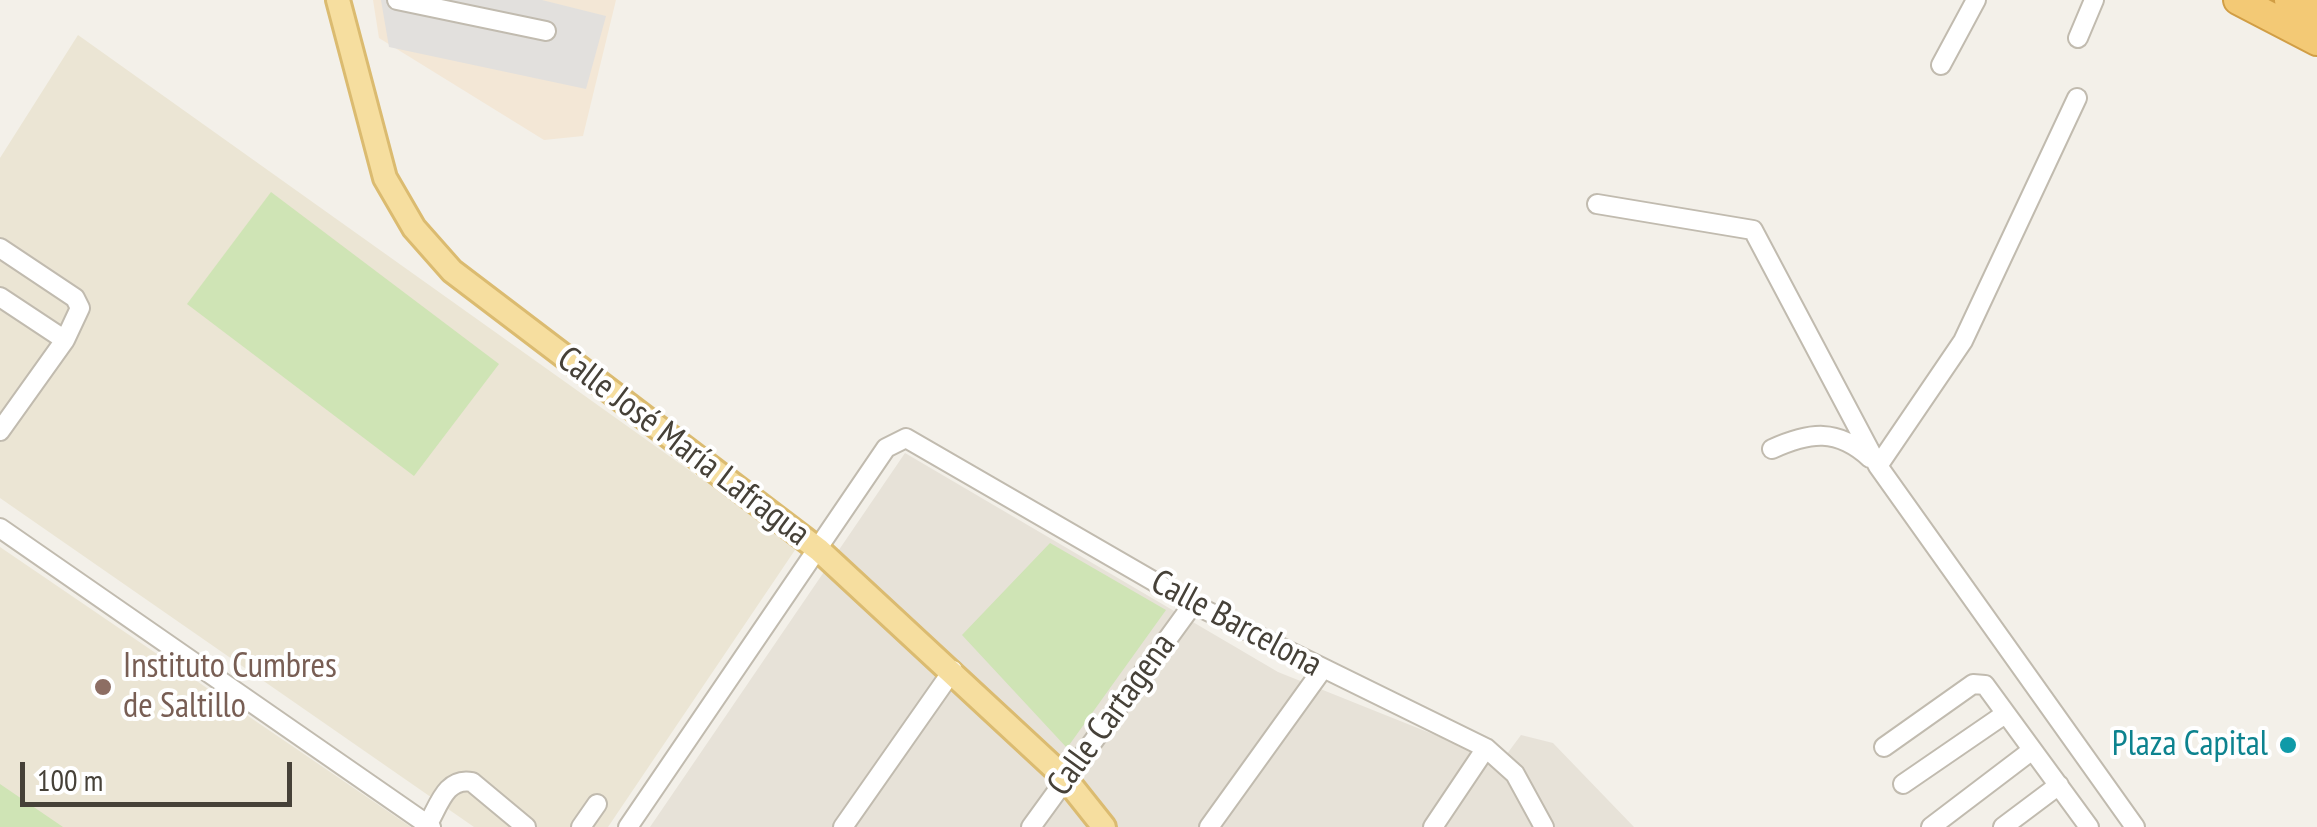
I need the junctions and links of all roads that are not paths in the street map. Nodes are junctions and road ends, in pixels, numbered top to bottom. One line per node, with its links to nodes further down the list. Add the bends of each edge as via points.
1 (397, 0): 8 (street)
2 (1976, 0): 11 (street)
3 (2094, 0): 9 (street)
4 (2238, 0): 10 (highway)
5 (2289, 0): 7 (highway)
6 (345, 6): 21 (main road, Calle José María Lafragua, via 385,178 414,228 452,271)
7 (2317, 15)
8 (546, 31)
9 (2078, 38)
10 (2317, 41)
11 (1941, 65)
12 (2077, 98): 19 (street, via 1963,341)
13 (1597, 204): 19 (street, via 1753,230)
14 (0, 248): 16 (street, via 78,303 80,314)
15 (0, 297): 16 (street)
16 (64, 340): 17 (street)
17 (0, 430)
18 (1772, 450): 19 (street, via 1806,434 1826,433 1854,443)
19 (1878, 466): 46 (street)
20 (0, 528): 34 (street)
21 (820, 550): 22 (street, Calle Barcelona, via 886,448 906,438); 23 (main road, Calle José María Lafragua); 37 (street)
22 (1193, 604): 24 (street, Calle Barcelona); 29 (street, Calle Cartagena)
23 (953, 670): 29 (main road, Calle José María Lafragua); 38 (street)
24 (1322, 670): 27 (street, Calle Barcelona); 41 (street)
25 (2005, 714): 26 (street, via 1989,689 1973,684); 28 (street); 30 (street)
26 (1884, 747)
27 (1486, 748): 42 (street); 43 (street, Calle Barcelona, via 1515,774)
28 (2031, 751): 31 (street); 44 (street)
29 (1064, 778): 39 (street, Calle Cartagena); 40 (main road, Calle José María Lafragua)
30 (1904, 784)
31 (2059, 785): 33 (street); 45 (street)
32 (596, 804): 36 (street)
33 (2083, 825)
34 (429, 826): 35 (street, via 450,785 461,780)
35 (526, 827)
36 (580, 827)
37 (628, 827)
38 (842, 827)
39 (1031, 827)
40 (1104, 827)
41 (1209, 827)
42 (1432, 827)
43 (1544, 827)
44 (1932, 827)
45 (2003, 827)
46 (2135, 827)

